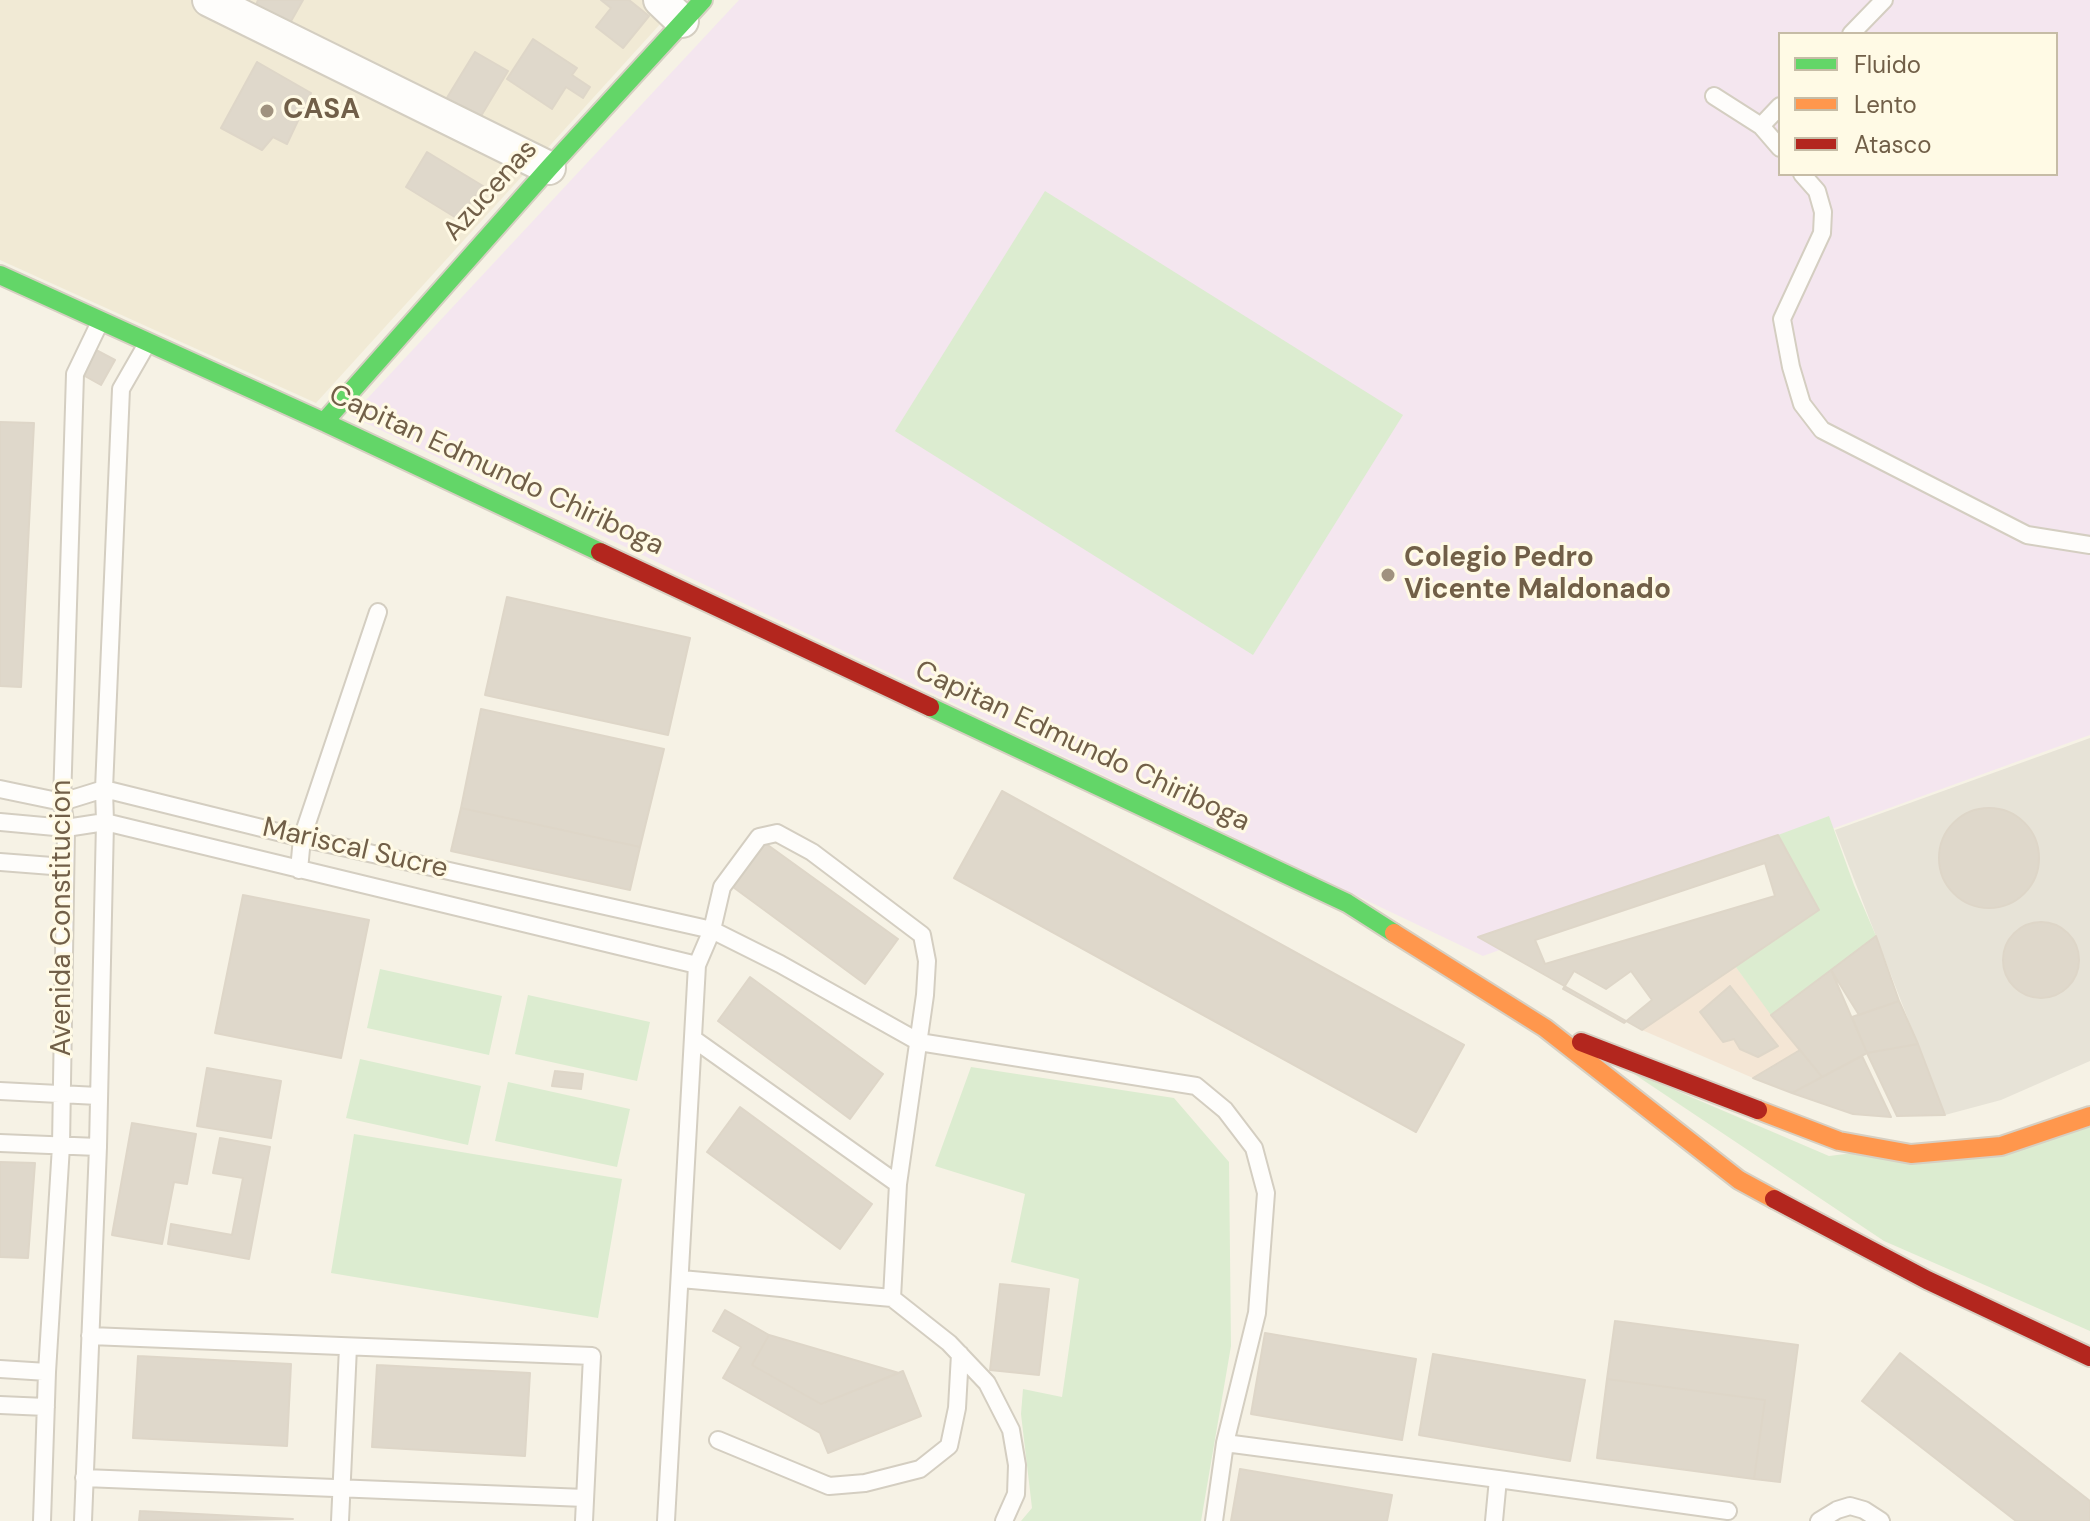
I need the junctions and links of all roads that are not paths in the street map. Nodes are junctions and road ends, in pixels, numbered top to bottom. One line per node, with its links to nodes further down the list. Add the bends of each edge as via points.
1 (209, 0): 9 (street)
2 (1884, 0): 4 (lane)
3 (682, 7): 9 (street, Azucenas)
4 (1853, 32)
5 (1714, 96): 7 (lane)
6 (1778, 108): 7 (lane)
7 (1761, 126): 8 (lane)
8 (1778, 146)
9 (549, 168): 14 (street, Azucenas)
10 (1804, 176): 15 (lane, via 1817,191 1822,233 1782,319 1802,404 1822,430 2027,535)
11 (0, 275): 12 (street, Capitan Edmundo Chiriboga)
12 (101, 321): 13 (street, Capitan Edmundo Chiriboga); 19 (lane, Avenida Constitucion, via 75,374)
13 (148, 342): 14 (street, Capitan Edmundo Chiriboga); 18 (lane, Avenida Constitucion, via 121,389)
14 (324, 422): 29 (street, Capitan Edmundo Chiriboga, via 1347,903)
15 (2090, 545)
16 (378, 612): 23 (lane)
17 (0, 789): 19 (lane)
18 (104, 789): 19 (lane); 21 (lane, Avenida Constitucion); 23 (lane, Mariscal Sucre)
19 (62, 802): 22 (lane, Avenida Constitucion)
20 (0, 822): 22 (lane, Mariscal Sucre)
21 (105, 822): 22 (lane, Mariscal Sucre); 26 (lane, Mariscal Sucre); 34 (lane, Avenida Constitucion)
22 (66, 828): 25 (lane, Avenida Constitucion)
23 (302, 838): 26 (lane); 27 (lane, Mariscal Sucre)
24 (0, 862): 25 (lane)
25 (65, 867): 33 (lane, Avenida Constitucion)
26 (299, 870): 28 (lane, Mariscal Sucre)
27 (712, 930): 28 (lane); 31 (lane, Mariscal Sucre); 31 (lane, via 722,887 759,837 777,833 812,852 922,935 927,961)
28 (697, 965): 30 (lane)
29 (1545, 1028): 35 (street, via 1839,1141 1911,1154 2001,1146); 45 (street, Capitan Edmundo Chiriboga, via 1739,1180 1927,1280)
30 (695, 1040): 39 (lane); 40 (lane)
31 (919, 1042): 39 (lane); 51 (lane, via 1196,1086 1225,1110 1254,1148 1266,1193 1257,1313)
32 (0, 1091): 33 (lane)
33 (61, 1093): 34 (lane); 37 (lane, Avenida Constitucion)
34 (98, 1096): 38 (lane, Avenida Constitucion)
35 (2090, 1116)
36 (0, 1143): 37 (lane)
37 (61, 1146): 38 (lane); 47 (lane, Avenida Constitucion)
38 (98, 1147): 42 (lane, Avenida Constitucion)
39 (898, 1184): 41 (lane)
40 (681, 1279): 41 (lane); 61 (lane)
41 (892, 1298): 44 (lane)
42 (90, 1336): 43 (lane); 52 (lane, Avenida Constitucion)
43 (348, 1347): 54 (lane); 55 (lane, via 592,1356)
44 (960, 1354): 50 (lane, via 949,1446 920,1469 829,1486); 62 (lane, via 987,1383 1011,1430 1016,1494)
45 (2090, 1357)
46 (0, 1369): 47 (lane)
47 (47, 1372): 49 (lane, Avenida Constitucion)
48 (0, 1405): 49 (lane)
49 (46, 1407): 57 (lane, Avenida Constitucion)
50 (718, 1440)
51 (1225, 1443): 53 (lane); 63 (lane)
52 (84, 1478): 54 (lane); 58 (lane, Avenida Constitucion)
53 (1498, 1479): 56 (lane); 64 (lane)
54 (342, 1488): 55 (lane); 59 (lane)
55 (585, 1498): 60 (lane)
56 (1728, 1511)
57 (42, 1521)
58 (83, 1521)
59 (340, 1521)
60 (584, 1521)
61 (666, 1521)
62 (1004, 1521)
63 (1214, 1521)
64 (1494, 1521)
65 (1819, 1521): 66 (lane, via 1850,1506)
66 (1881, 1521)

